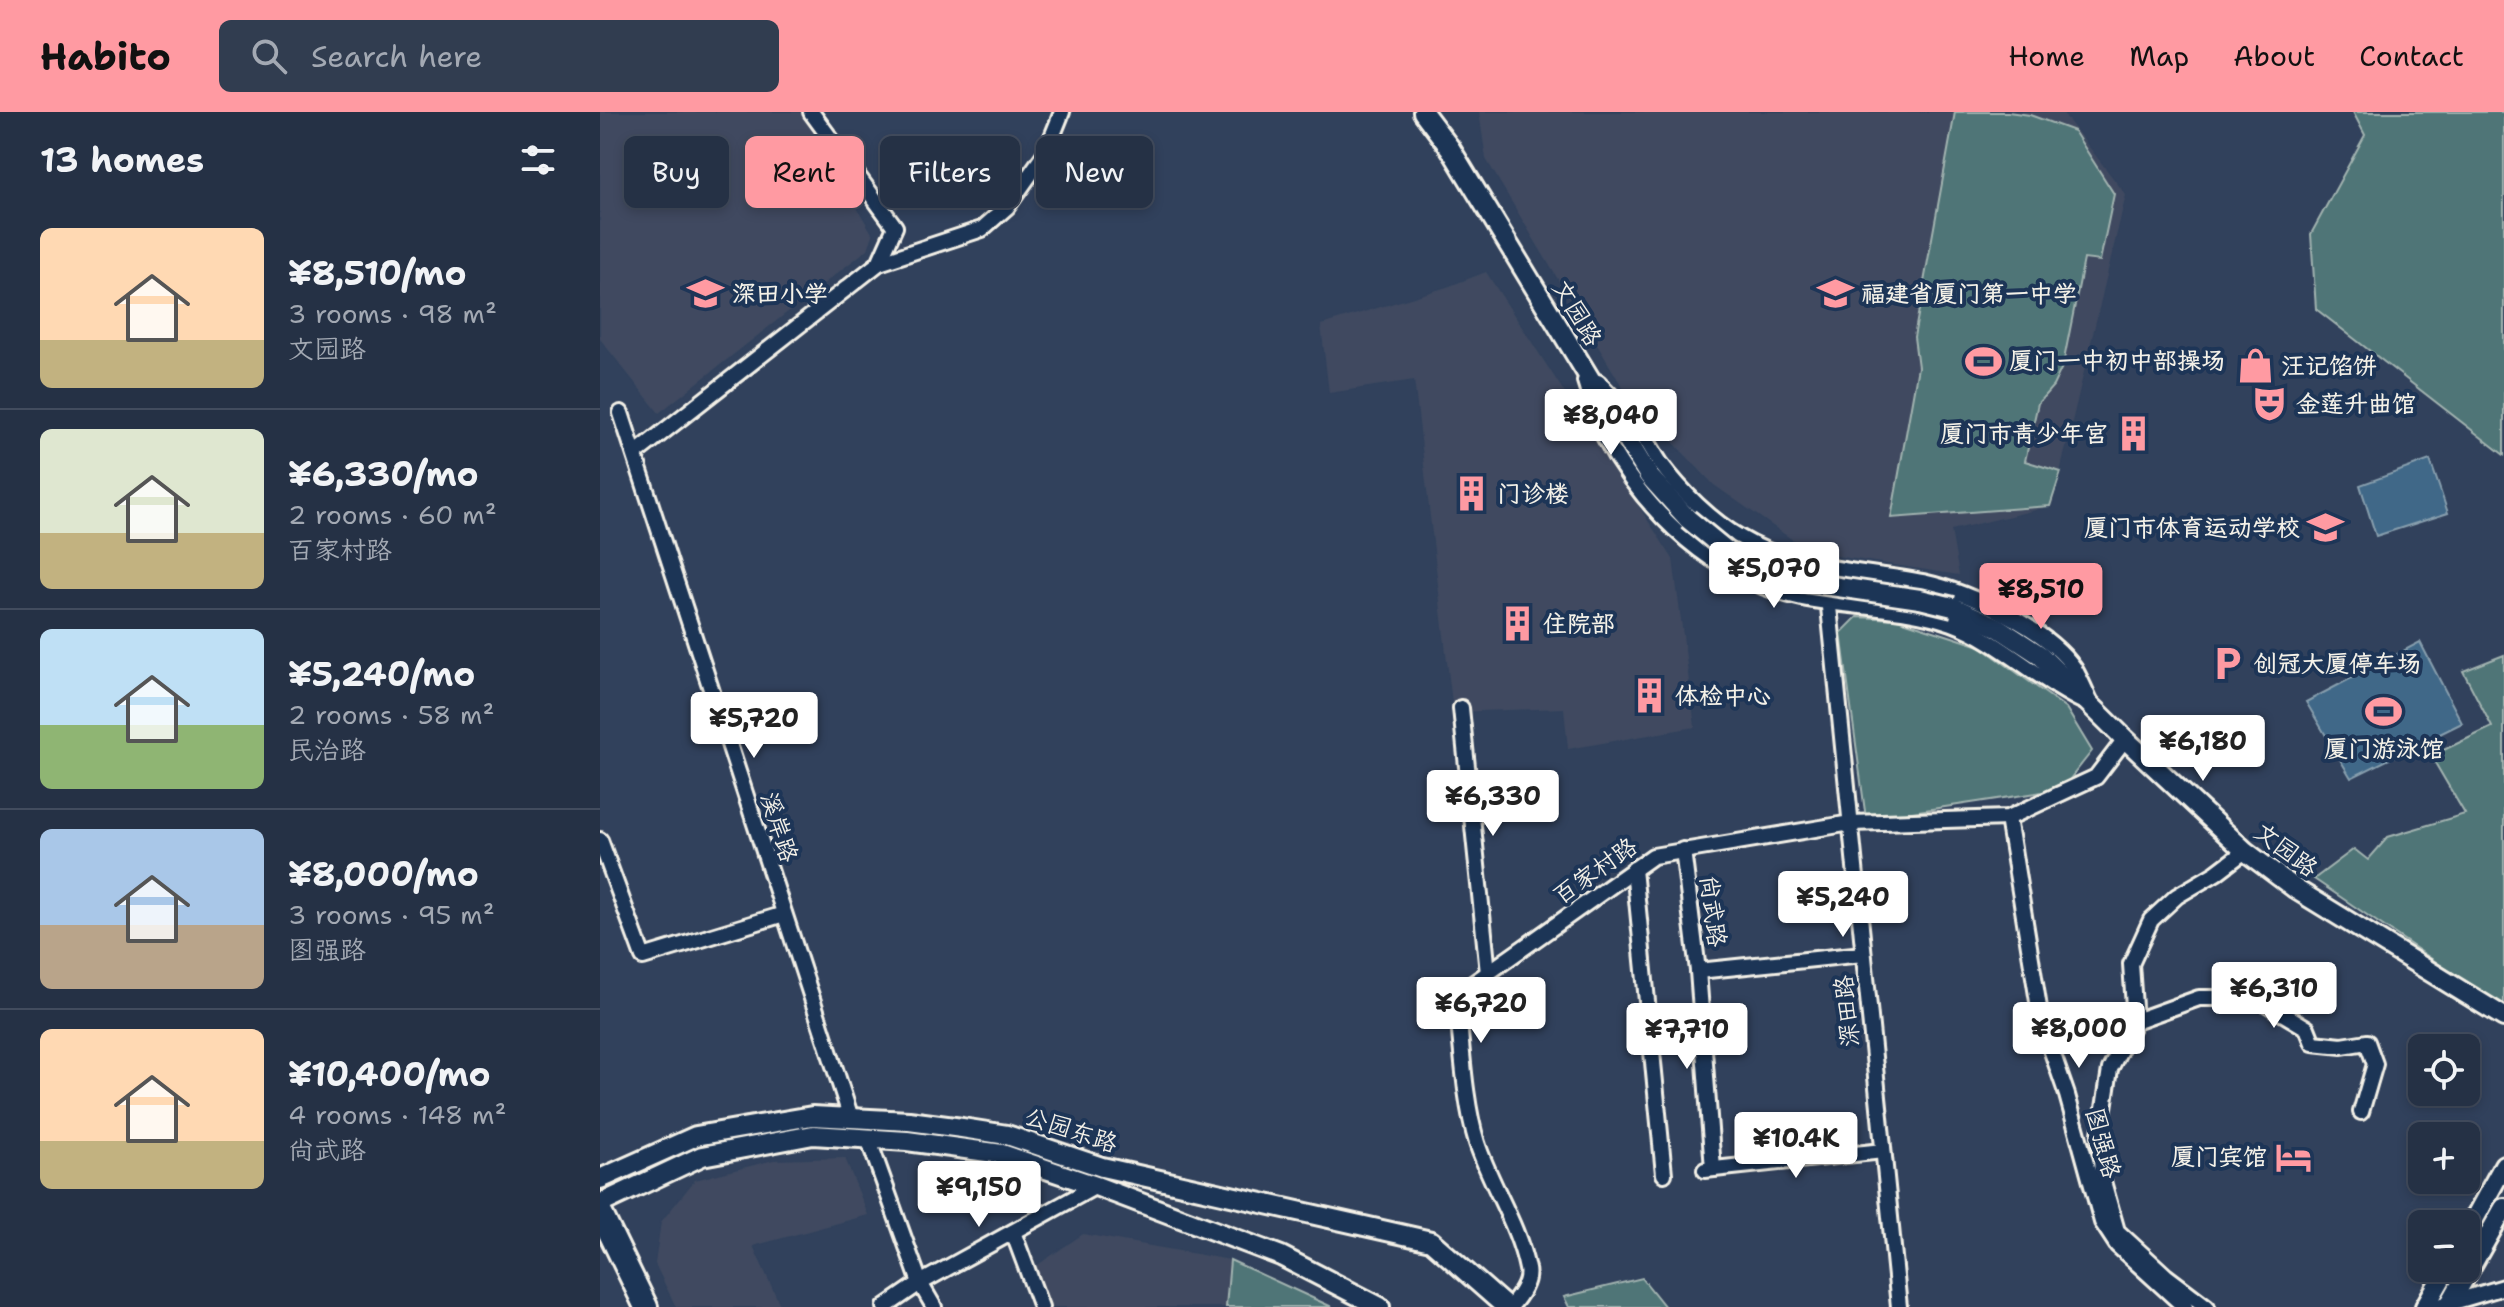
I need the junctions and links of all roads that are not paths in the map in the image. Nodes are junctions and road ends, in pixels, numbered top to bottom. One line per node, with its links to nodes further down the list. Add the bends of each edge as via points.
1 (811, 112): 4 (street, via 895,227)
2 (1062, 112): 4 (street, via 1046,152 1007,207 982,229)
3 (1423, 112): 5 (main road, 文园路)
4 (879, 263): 7 (street)
5 (1578, 362): 8 (street, via 1633,419 1662,465 1699,506 1769,554); 9 (street, via 1604,436 1635,485 1675,531 1715,563 1758,585); 10 (main road, 文园路, bridge, via 1649,476 1727,551 1765,571 1804,582 1953,607 2040,655)
6 (621, 413): 7 (street, 溪岸路)
7 (635, 454): 19 (street, 溪岸路)
8 (1825, 567): 9 (street, 深田路); 10 (street, via 1935,585 2003,612 2073,666)
9 (1829, 602): 10 (street, via 1951,623 1989,640 2052,686); 14 (street, 深田路)
10 (2093, 707): 12 (main road, 文园路)
11 (1461, 708): 22 (street)
12 (2125, 739): 13 (street, 百家村路, via 2096,777); 17 (main road, 文园路)
13 (2008, 818): 14 (street, 百家村路); 49 (street, 图强路, via 2041,1020 2102,1222 2117,1245)
14 (1851, 823): 16 (street, 百家村路); 20 (street, 深田路)
15 (600, 840): 19 (street, via 643,957)
16 (1683, 850): 18 (street, 百家村路, via 1653,856); 21 (street, 尚武路)
17 (2245, 851): 23 (main road, 文园路, via 2297,890); 24 (street, via 2151,920 2131,964)
18 (1634, 869): 22 (street, 百家村路); 30 (street)
19 (784, 914): 26 (street, 溪岸路)
20 (1863, 954): 21 (street); 28 (street, 深田路)
21 (1698, 971): 28 (street, 尚武路, via 1709,1170)
22 (1488, 973): 47 (street, 百家村路, via 1457,1002 1477,1142 1528,1273 1520,1296)
23 (2504, 1017)
24 (2135, 1021): 25 (street, via 2199,998 2257,998 2307,1028 2313,1043 2367,1042 2375,1064); 50 (street, via 2110,1069 2100,1134 2102,1178 2117,1231)
25 (2361, 1112)
26 (851, 1118): 31 (main road, 公园东路, via 812,1116 696,1136); 47 (main road, 公园东路, via 1007,1135 1102,1167 1431,1241)
27 (868, 1138): 32 (main road, 公园东路, via 1002,1154); 33 (main road, 公园东路, via 813,1135 702,1156); 39 (street)
28 (1883, 1151): 48 (street, 深田路)
29 (2504, 1165): 35 (main road)
30 (1664, 1174)
31 (600, 1179)
32 (1096, 1186): 37 (street); 46 (main road, 公园东路, via 1281,1256)
33 (600, 1204)
34 (2504, 1208): 41 (main road)
35 (2479, 1210)
36 (600, 1212): 42 (main road)
37 (1013, 1232): 39 (street); 45 (street)
38 (2439, 1282): 51 (main road)
39 (920, 1283): 43 (street); 44 (street)
40 (2504, 1287): 41 (street)
41 (2445, 1306)
42 (646, 1307)
43 (885, 1307)
44 (934, 1307)
45 (1041, 1307)
46 (1380, 1307)
47 (1508, 1307)
48 (1899, 1307)
49 (2185, 1307)
50 (2207, 1307)
51 (2425, 1307)

